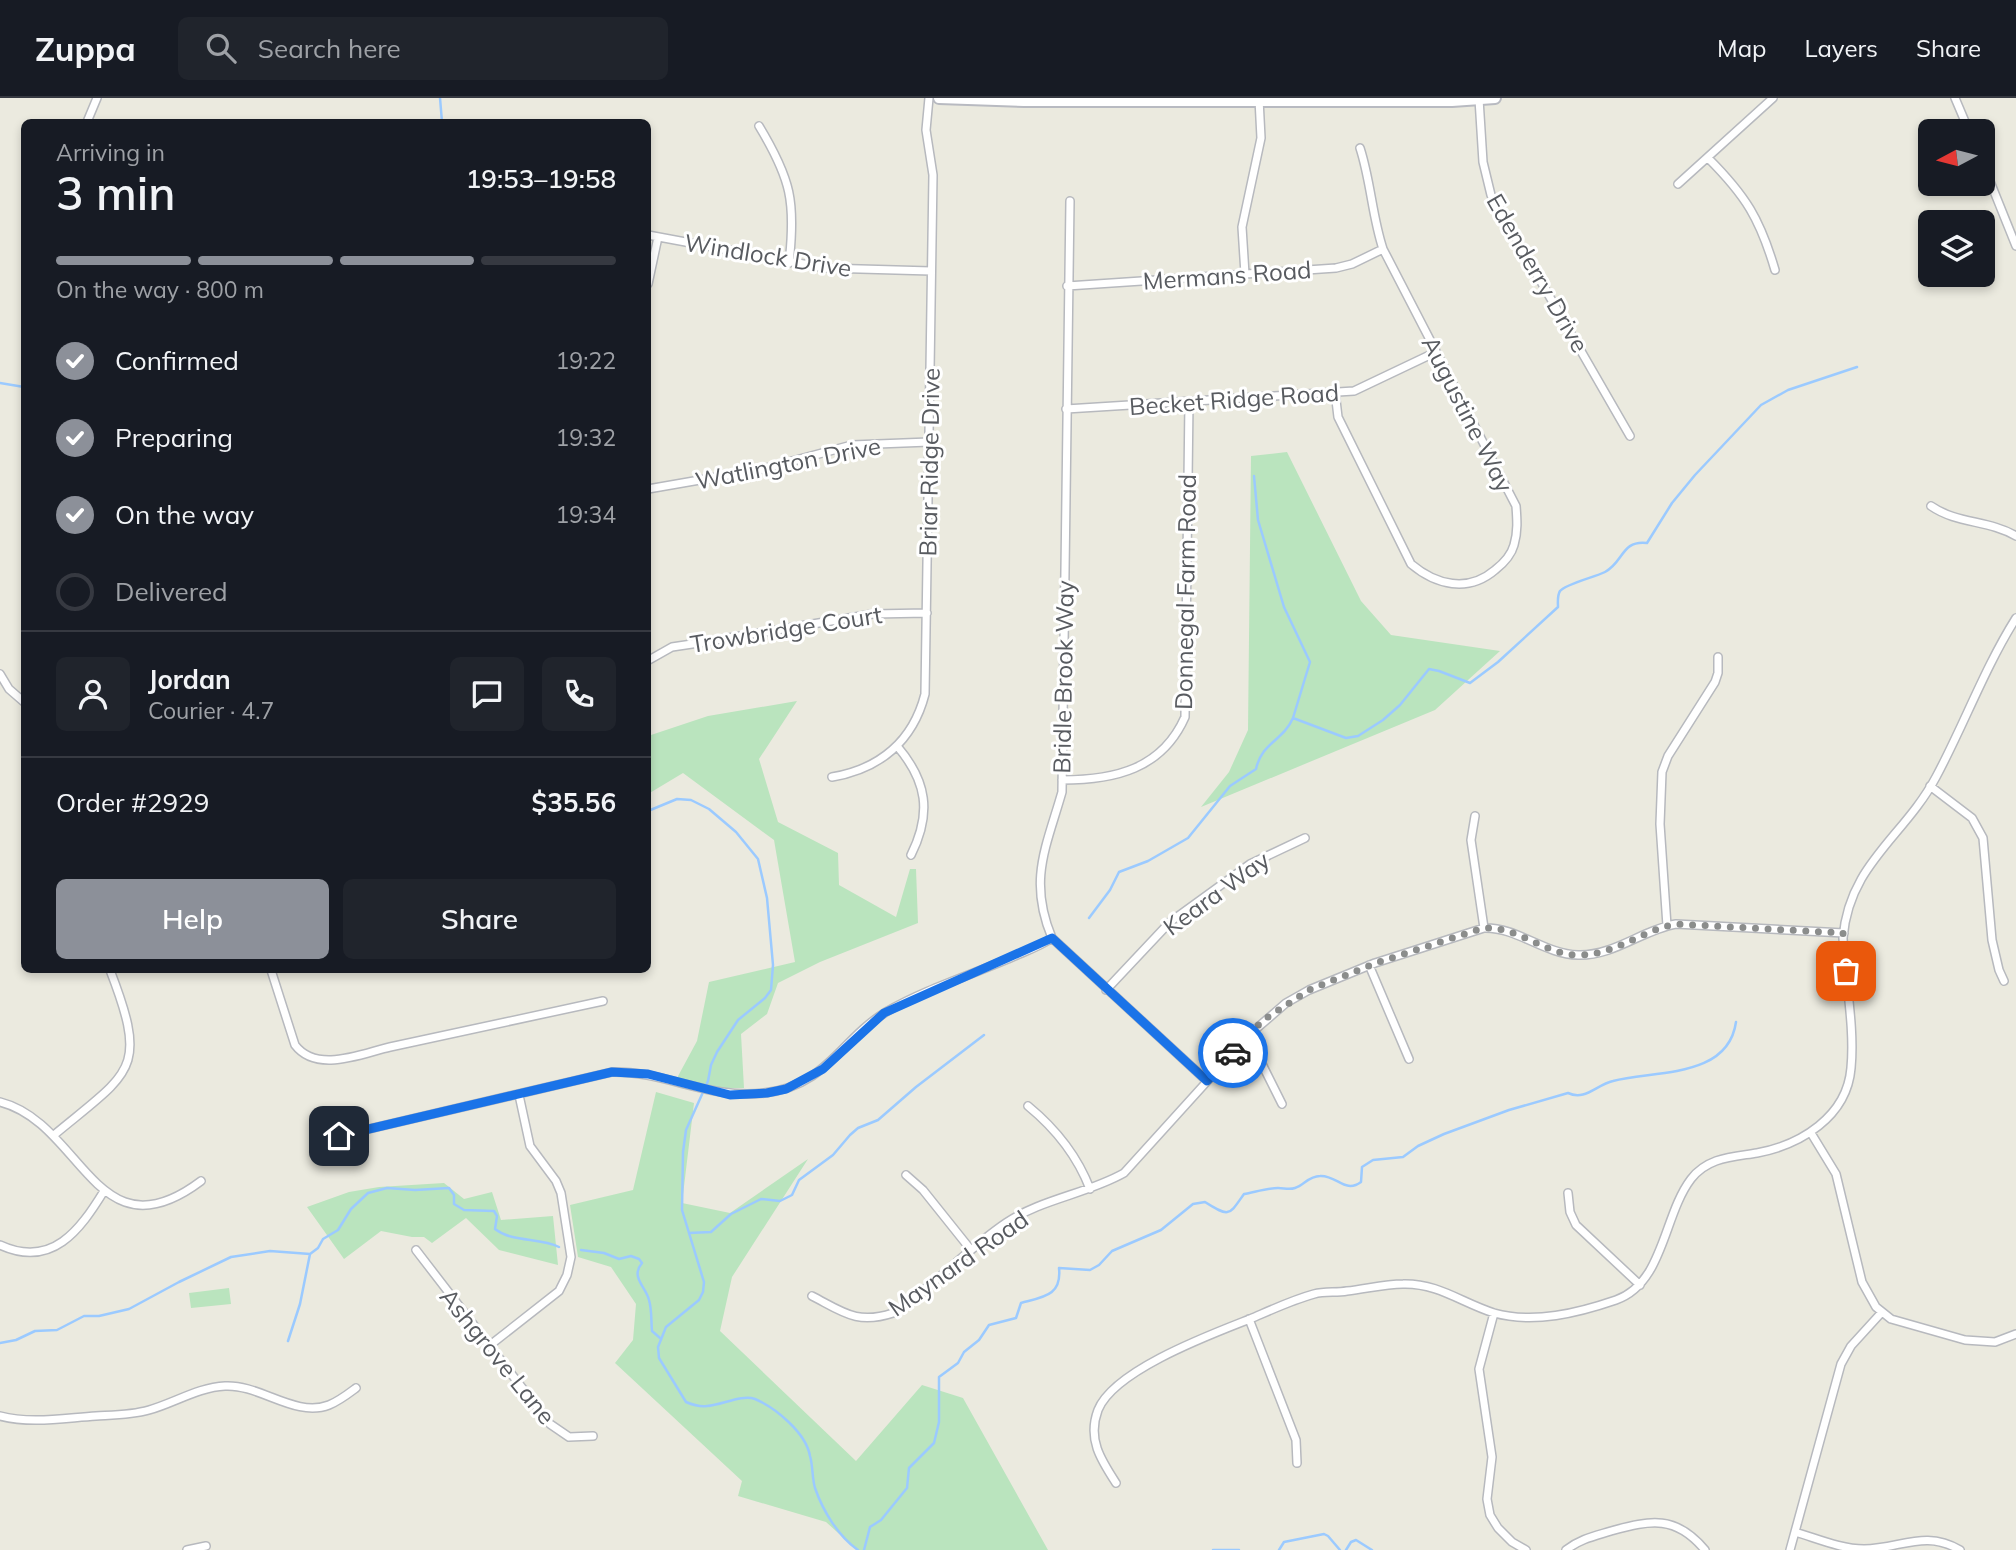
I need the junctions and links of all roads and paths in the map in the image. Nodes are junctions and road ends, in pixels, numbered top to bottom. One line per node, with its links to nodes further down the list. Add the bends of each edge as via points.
1 (86, 98): 9 (street)
2 (929, 98): 25 (street, Briar Ridge Drive)
3 (939, 98): 7 (main road)
4 (1495, 98): 8 (main road)
5 (1773, 98): 14 (street)
6 (1955, 98): 11 (street)
7 (1259, 99): 8 (main road); 26 (street, via 1261,138 1242,227)
8 (1479, 99): 32 (street, Edenderry Drive, via 1483,162 1492,195)
9 (96, 100): 10 (street)
10 (88, 119)
11 (1964, 119)
12 (759, 127): 22 (street, via 789,188 793,228)
13 (1360, 148): 21 (street, Augustine Way)
14 (1708, 158): 15 (street); 24 (street, via 1750,206)
15 (1678, 184)
16 (1995, 194): 20 (street)
17 (1070, 201): 27 (street, Bridle Brook Way)
18 (651, 236): 19 (street, Windlock Drive)
19 (657, 237): 22 (street, Windlock Drive); 23 (street)
20 (2016, 246)
21 (1383, 249): 26 (street, Mermans Road, via 1336,268); 28 (street, Augustine Way)
22 (789, 263): 25 (street, Windlock Drive)
23 (651, 268)
24 (1775, 270)
25 (931, 271): 33 (street, Briar Ridge Drive)
26 (1245, 274): 27 (street, Mermans Road)
27 (1067, 286): 31 (street, Bridle Brook Way)
28 (1436, 352): 29 (street, Becket Ridge Road, via 1354,391); 29 (street, Augustine Way, via 1516,506 1514,545 1507,561 1475,582 1441,582 1411,564 1338,417)
29 (1335, 392): 30 (street, Becket Ridge Road)
30 (1189, 402): 31 (street, Becket Ridge Road); 45 (street, Donnegal Farm Road, via 1185,717 1177,736 1154,759 1108,777)
31 (1066, 409): 45 (street, Bridle Brook Way)
32 (1630, 436)
33 (929, 442): 34 (street, Watlington Drive, via 852,445 763,469); 37 (street, Briar Ridge Drive)
34 (651, 488)
35 (1931, 506): 36 (street, via 1948,516 1998,527)
36 (2016, 536)
37 (927, 613): 40 (street, Trowbridge Court, via 873,614 671,647); 43 (street, Briar Ridge Drive, via 925,694 916,719)
38 (2016, 618): 46 (street)
39 (1718, 657): 50 (street, via 1715,682 1666,758 1660,781)
40 (651, 659)
41 (0, 674): 42 (street)
42 (21, 699)
43 (897, 746): 44 (street, Briar Ridge Drive, via 860,771); 49 (street, via 918,774 922,792 922,826)
44 (832, 777)
45 (1062, 780): 53 (street, Bridle Brook Way, via 1040,873 1043,918)
46 (1930, 786): 52 (street, via 1860,879); 57 (street, via 1972,818 1983,838 1992,940)
47 (1475, 816): 51 (street, via 1471,840)
48 (1305, 838): 58 (street, Keara Way, via 1250,864 1170,922)
49 (911, 855)
50 (1667, 926): 51 (street, via 1607,951 1576,955); 52 (street)
51 (1483, 928): 54 (street, Maynard Road)
52 (1843, 933): 67 (street, via 1851,1069 1835,1108)
53 (1052, 938): 58 (street, Bridle Brook Way); 63 (street, via 884,1013 823,1069 798,1084 767,1093 730,1095 648,1074 612,1072)
54 (1369, 965): 60 (street, Maynard Road, via 1299,995); 61 (street)
55 (111, 973): 68 (street, via 131,1032 130,1056 115,1084)
56 (272, 973): 59 (street, via 295,1045 320,1058 348,1059)
57 (2004, 981)
58 (1106, 990): 62 (street, Bridle Brook Way)
59 (603, 1000)
60 (1244, 1040): 62 (street, Maynard Road); 65 (street, via 1259,1058)
61 (1409, 1059)
62 (1207, 1081): 72 (street, Maynard Road, via 1124,1173)
63 (519, 1095): 69 (street); 84 (street, via 530,1146 561,1193 571,1257 559,1291)
64 (0, 1101): 68 (street, via 26,1112)
65 (1282, 1104)
66 (1028, 1106): 72 (street, via 1064,1141)
67 (1811, 1133): 78 (street, via 1776,1149 1721,1158 1699,1171 1680,1195 1652,1268); 81 (street, via 1836,1174 1862,1282)
68 (54, 1135): 73 (street)
69 (339, 1136)
70 (906, 1175): 77 (street)
71 (201, 1181): 73 (street, via 173,1199 151,1204 124,1202)
72 (1090, 1189): 77 (street, Maynard Road, via 1024,1213)
73 (104, 1191): 75 (street, via 81,1226 60,1245 30,1251)
74 (1569, 1193): 78 (street, via 1576,1225)
75 (0, 1245)
76 (416, 1250): 84 (street, Ashgrove Lane)
77 (971, 1250): 79 (street, Maynard Road, via 905,1305 879,1318 849,1316)
78 (1640, 1285): 80 (street, via 1613,1301 1545,1318)
79 (812, 1296)
80 (1494, 1312): 82 (street, via 1435,1287 1404,1284 1322,1292); 93 (street, via 1479,1369 1492,1457 1487,1499 1498,1528)
81 (1882, 1312): 83 (street, via 1891,1319 1976,1342); 90 (street, via 1841,1364)
82 (1249, 1319): 88 (street, via 1296,1440); 89 (street, via 1175,1350 1108,1395 1097,1413 1094,1436 1101,1461)
83 (2016, 1335)
84 (489, 1346): 87 (street, Ashgrove Lane, via 550,1424 569,1437)
85 (356, 1388): 86 (street, via 321,1408 227,1385 139,1413 44,1420)
86 (0, 1416)
87 (593, 1436)
88 (1297, 1463)
89 (1116, 1483)
90 (1795, 1532): 96 (street); 97 (street, via 1861,1549 1924,1539)
91 (206, 1546): 92 (street)
92 (187, 1550)
93 (1526, 1550)
94 (1566, 1550): 95 (street, via 1587,1538 1657,1522 1686,1532)
95 (1706, 1550)
96 (1790, 1550)
97 (1960, 1550)

